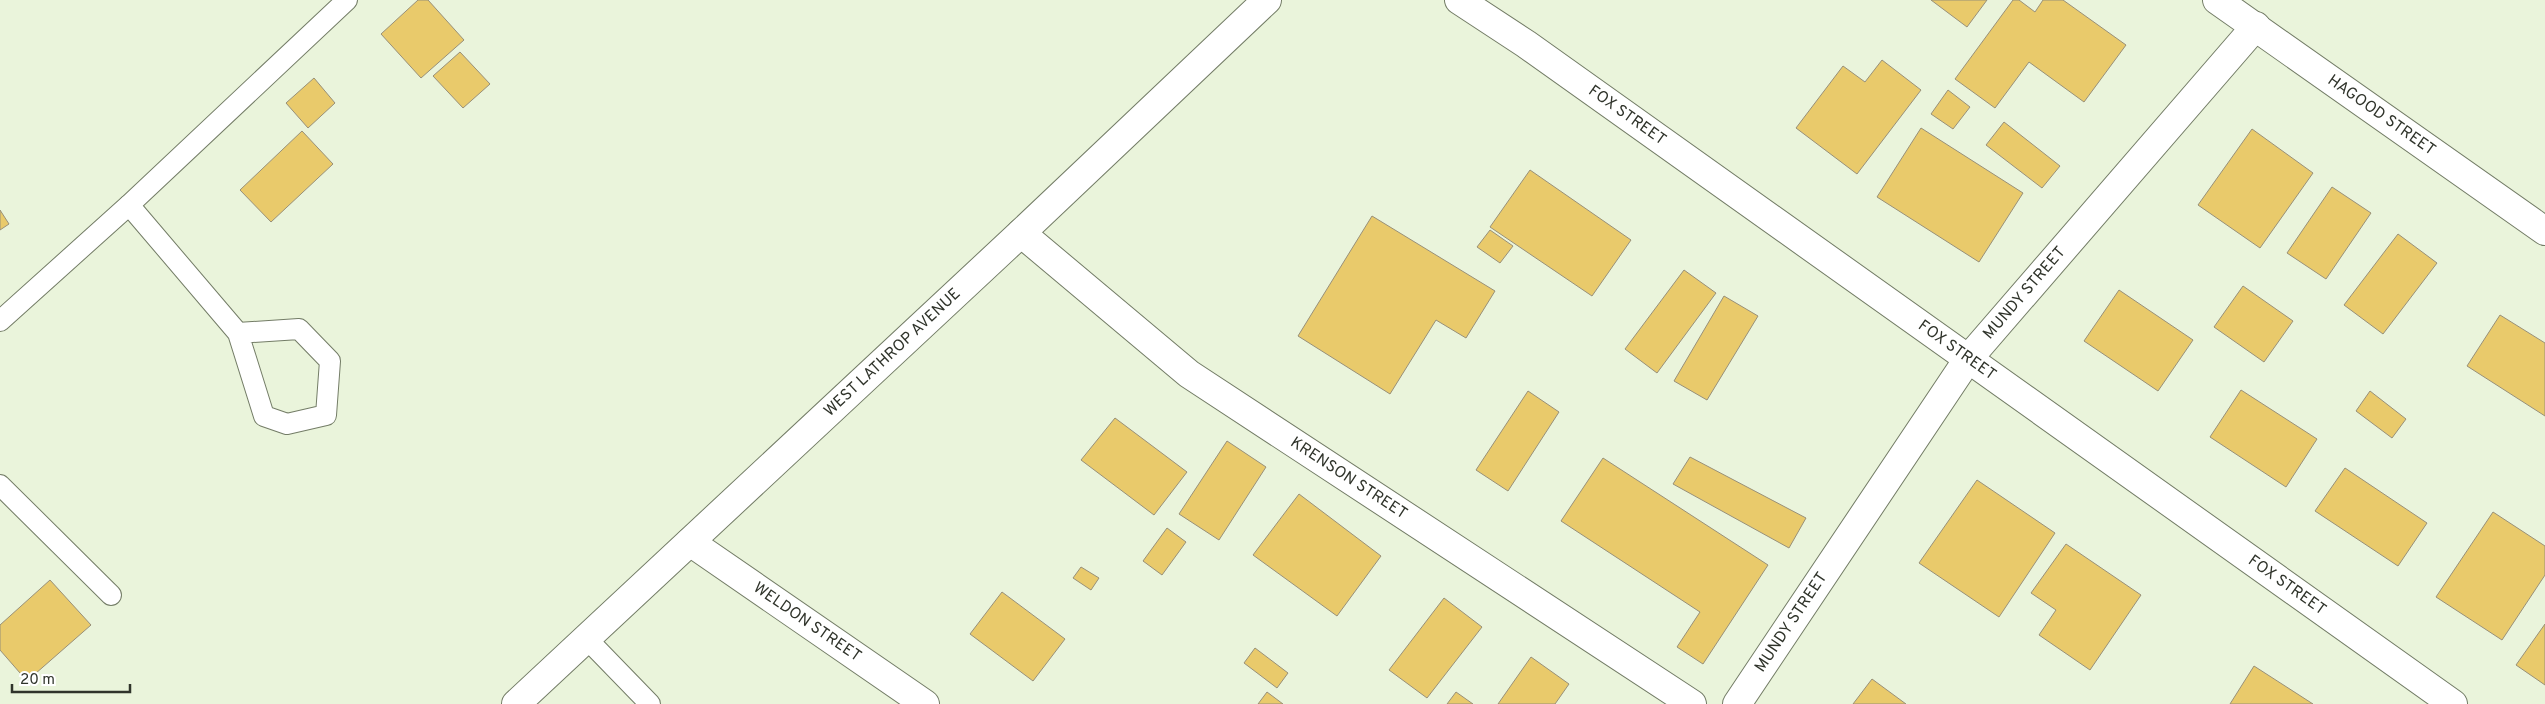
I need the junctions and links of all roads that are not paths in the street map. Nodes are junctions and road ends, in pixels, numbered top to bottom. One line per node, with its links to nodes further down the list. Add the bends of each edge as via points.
1 (347, 0): 6 (lane)
2 (1267, 0): 8 (street, WEST LATHROP AVENUE)
3 (1459, 0): 11 (street, FOX STREET)
4 (2217, 0): 5 (street, HAGOOD STREET)
5 (2256, 26): 7 (street, HAGOOD STREET); 11 (street, MUNDY STREET)
6 (129, 205): 9 (lane); 10 (lane)
7 (2545, 231)
8 (1021, 233): 13 (street, WEST LATHROP AVENUE); 19 (street, KRENSON STREET, via 1189,374)
9 (0, 321)
10 (238, 333): 10 (lane, via 264,416 287,424 326,415 330,361 299,328)
11 (1968, 359): 20 (street, MUNDY STREET); 21 (street, FOX STREET)
12 (0, 485): 14 (lane)
13 (690, 542): 15 (street, WEST LATHROP AVENUE); 18 (street, WELDON STREET)
14 (111, 595)
15 (586, 638): 16 (street, WEST LATHROP AVENUE); 17 (lane)
16 (516, 704)
17 (650, 704)
18 (925, 704)
19 (1692, 704)
20 (1737, 704)
21 (2452, 704)

